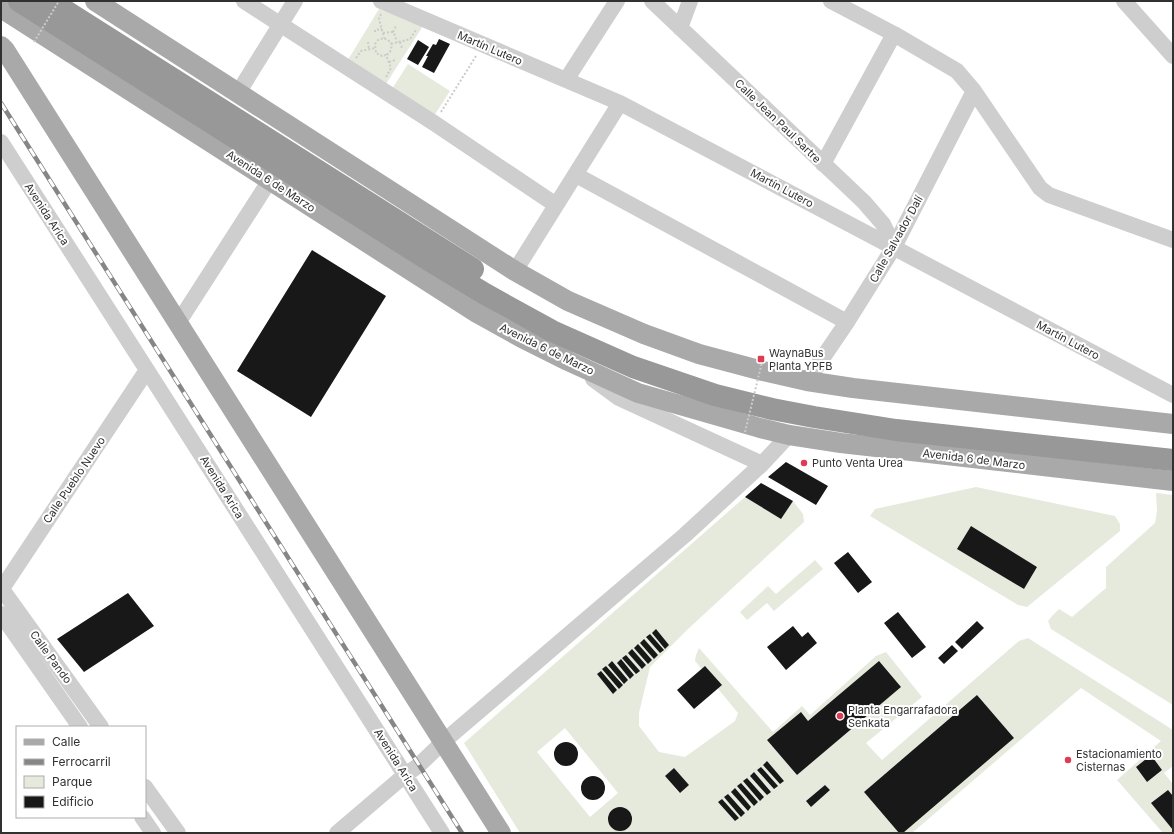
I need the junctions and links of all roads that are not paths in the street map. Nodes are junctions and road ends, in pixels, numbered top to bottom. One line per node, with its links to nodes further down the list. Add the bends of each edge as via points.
1 (19, 1): 40 (highway, Avenida 6 de Marzo, via 479,290 552,331 633,367 716,395 821,418 896,430)
2 (50, 1): 39 (highway, via 507,290 562,320 643,356 713,380 802,403 897,418)
3 (95, 1): 21 (main road)
4 (244, 1): 14 (street)
5 (295, 1): 14 (street)
6 (617, 1): 19 (street)
7 (652, 1): 15 (street, Calle Jean Paul Sartre)
8 (690, 1): 15 (street)
9 (831, 1): 16 (street)
10 (1124, 1): 18 (street)
11 (404, 5): 12 (street, Martín Lutero); 19 (street, Martín Lutero, via 482,45)
12 (382, 6)
13 (1, 8): 26 (main road, Avenida 6 de Marzo)
14 (280, 23): 21 (street); 27 (street)
15 (680, 28): 24 (street, Calle Jean Paul Sartre)
16 (894, 34): 20 (street, via 957,71); 24 (street)
17 (1, 46): 32 (main road)
18 (1173, 56)
19 (566, 80): 22 (street, Martín Lutero)
20 (974, 91): 28 (street, via 1040,188 1049,195); 29 (street, Calle Salvador Dalí)
21 (238, 93): 30 (main road)
22 (620, 102): 25 (street); 29 (street, Martín Lutero)
23 (1, 142): 34 (street, Avenida Arica)
24 (823, 164): 29 (street, Calle Jean Paul Sartre, via 864,202 883,224)
25 (576, 175): 27 (street); 31 (street)
26 (270, 180): 32 (street); 33 (main road, Avenida 6 de Marzo, via 477,313)
27 (556, 205): 30 (street)
28 (1173, 240)
29 (894, 247): 31 (street, Calle Salvador Dalí); 36 (street, Martín Lutero)
30 (515, 271): 35 (main road, via 568,300 665,342 699,354)
31 (847, 322): 35 (street, Calle Salvador Dalí)
32 (178, 323): 47 (main road)
33 (568, 361): 38 (main road, Avenida 6 de Marzo, via 638,393); 41 (street, via 619,398)
34 (148, 370): 43 (street, Calle Pueblo Nuevo); 48 (street, Avenida Arica)
35 (807, 381): 37 (main road)
36 (1173, 395)
37 (1173, 424)
38 (789, 435): 41 (street); 42 (main road, Avenida 6 de Marzo)
39 (1173, 446)
40 (1173, 460)
41 (762, 464): 47 (street, via 685,535)
42 (1173, 482)
43 (1, 589): 46 (street, Calle Pando)
44 (1, 614): 45 (street, Calle Pando)
45 (79, 726)
46 (100, 726)
47 (443, 742): 48 (street); 55 (main road)
48 (405, 775): 53 (street); 54 (street, Avenida Arica)
49 (146, 789): 52 (street)
50 (143, 818): 51 (street)
51 (153, 833)
52 (178, 833)
53 (337, 833)
54 (442, 833)
55 (501, 833)

